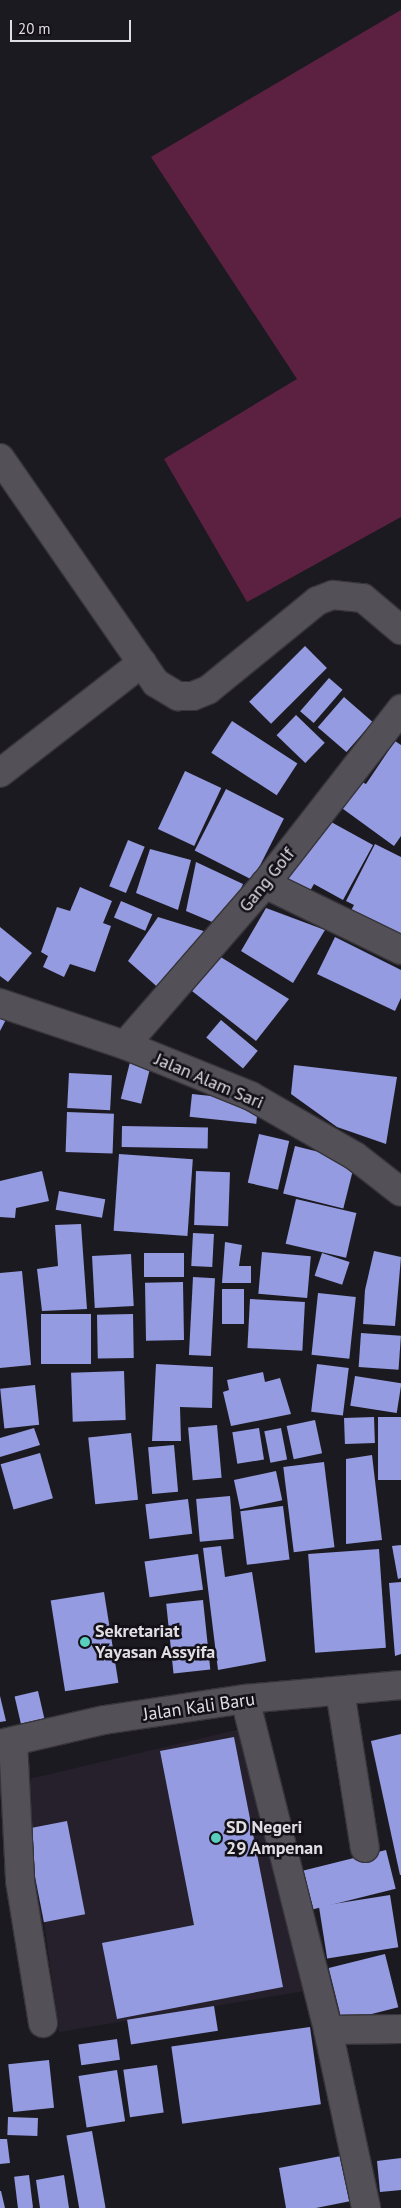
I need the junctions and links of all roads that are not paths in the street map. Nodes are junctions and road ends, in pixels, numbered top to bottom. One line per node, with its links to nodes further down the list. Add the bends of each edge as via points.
1 (0, 458): 3 (street)
2 (401, 630): 3 (street, via 363,598 333,595 317,601 208,690 193,696 178,696 156,683)
3 (142, 663): 5 (street)
4 (401, 709): 6 (street, Gang Golf)
5 (0, 773)
6 (265, 884): 7 (street); 9 (street, Gang Golf)
7 (401, 950)
8 (0, 1004): 9 (street, Jalan Alam Sari)
9 (125, 1045): 10 (street, Jalan Alam Sari, via 250,1096 355,1156)
10 (401, 1192)
11 (401, 1685): 12 (street, Jalan Kali Baru)
12 (340, 1691): 13 (street, Jalan Kali Baru); 15 (street)
13 (245, 1699): 14 (street, Jalan Kali Baru, via 104,1720); 18 (street)
14 (6, 1742): 16 (street, via 20,1881)
15 (365, 1848)
16 (43, 2023)
17 (401, 2029): 18 (street)
18 (328, 2030): 19 (street)
19 (366, 2208)

